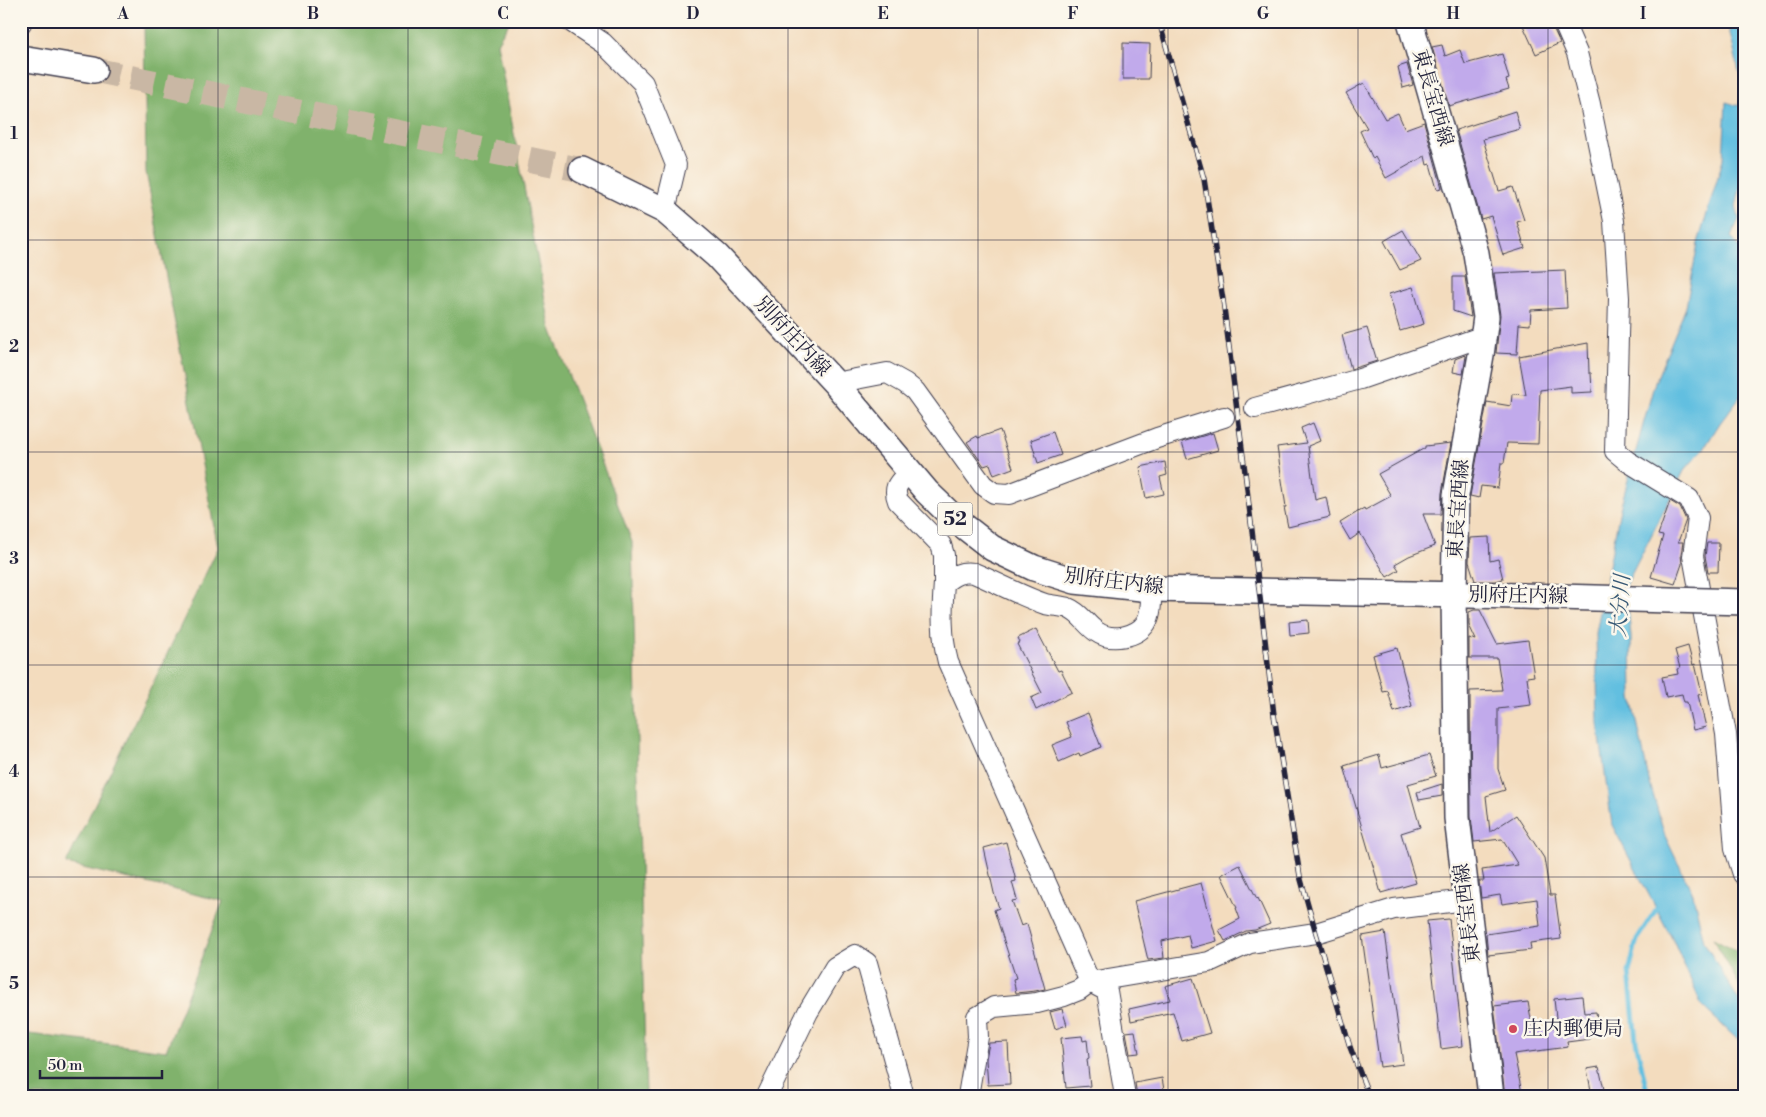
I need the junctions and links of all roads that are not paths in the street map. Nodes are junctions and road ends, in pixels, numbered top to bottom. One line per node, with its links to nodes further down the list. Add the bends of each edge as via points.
1 (570, 21): 7 (street, via 603,43 643,83 676,165)
2 (1410, 21): 8 (main road, 東長宝西線, via 1476,253 1484,306)
3 (1563, 21): 17 (street, via 1577,53 1614,221 1619,298 1615,451 1689,499 1698,518 1693,556 1726,734 1735,849)
4 (21, 58): 5 (main road)
5 (94, 70)
6 (582, 170): 7 (main road, 別府庄内線 / 52)
7 (665, 211): 9 (main road, 別府庄内線 / 52, via 718,256)
8 (1484, 336): 10 (street, via 1377,374); 15 (main road, 東長宝西線, via 1457,490)
9 (835, 384): 11 (street, via 887,373 905,383 915,391 982,484 994,493 1009,494 1157,438); 12 (main road, 別府庄内線 / 52)
10 (1255, 408)
11 (1224, 417)
12 (909, 472): 13 (street, via 896,486 895,493 898,501 941,545); 14 (main road, 別府庄内線 / 52, via 963,525 992,548 1034,568 1075,581)
13 (944, 582): 14 (street, via 964,571 974,574 1045,604 1072,610 1097,632 1109,637 1123,637 1146,623); 19 (street, via 941,616 948,662)
14 (1151, 589): 15 (main road, 別府庄内線 / 52)
15 (1454, 595): 16 (main road, 別府庄内線 / 52, bridge); 18 (main road, 東長宝西線, via 1457,818)
16 (1745, 602)
17 (1745, 876)
18 (1466, 900): 19 (street, via 1394,909 1316,933 1250,943 1209,962); 24 (main road, 東長宝西線)
19 (1090, 982): 22 (street, via 1064,996 1037,1003 994,1007 977,1017 978,1037); 23 (street, via 1107,991)
20 (767, 1096): 21 (street, via 808,1012 835,967 855,955 867,963)
21 (904, 1096)
22 (968, 1096)
23 (1125, 1096)
24 (1491, 1096)

